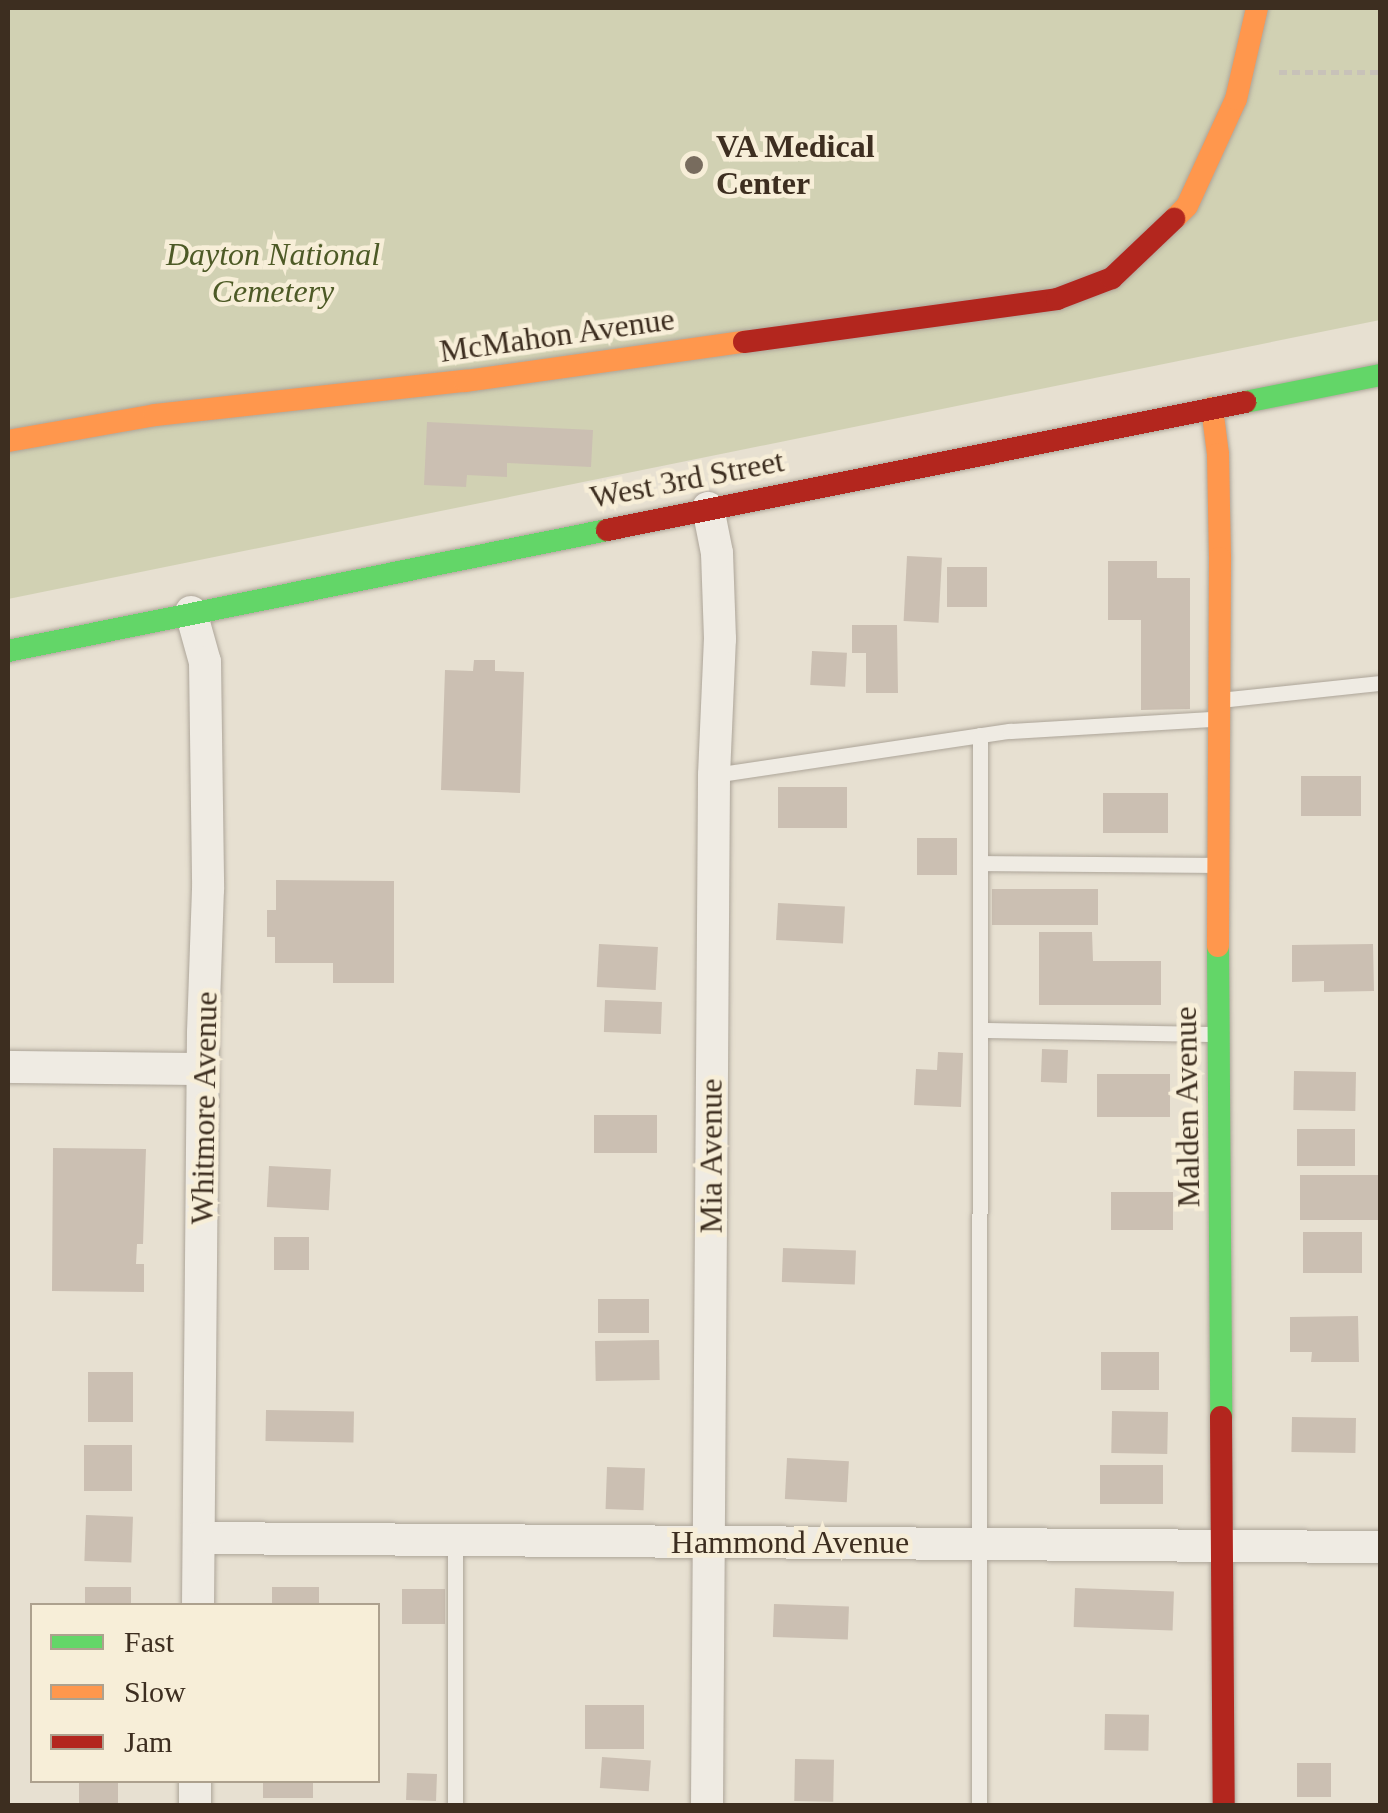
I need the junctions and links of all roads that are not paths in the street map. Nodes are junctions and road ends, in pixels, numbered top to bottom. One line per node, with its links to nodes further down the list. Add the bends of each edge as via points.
1 (1257, 8): 4 (street, McMahon Avenue, via 1236,98 1187,206 1112,278 1057,299 155,415)
2 (1380, 376): 3 (street, West 3rd Street)
3 (1212, 408): 5 (street, West 3rd Street); 9 (street, Malden Avenue, via 1218,454)
4 (8, 441)
5 (708, 508): 6 (street, West 3rd Street); 11 (street, Mia Avenue, via 720,596)
6 (191, 612): 7 (street, West 3rd Street); 17 (street, Whitmore Avenue, via 205,662)
7 (8, 652)
8 (1380, 683): 9 (lane)
9 (1216, 710): 10 (lane); 13 (street, Malden Avenue)
10 (980, 735): 11 (lane); 12 (lane)
11 (714, 775): 20 (street, Mia Avenue)
12 (980, 863): 13 (lane); 14 (lane)
13 (1217, 865): 15 (street, Malden Avenue)
14 (980, 1030): 15 (lane); 21 (lane)
15 (1219, 1034): 22 (street, Malden Avenue)
16 (8, 1067): 17 (street)
17 (202, 1069): 18 (street, Whitmore Avenue)
18 (199, 1538): 19 (street, Hammond Avenue); 24 (street, Whitmore Avenue)
19 (456, 1540): 20 (street, Hammond Avenue); 25 (lane)
20 (708, 1542): 21 (street, Hammond Avenue); 26 (street, Mia Avenue)
21 (977, 1544): 22 (street, Hammond Avenue); 27 (lane)
22 (1223, 1546): 23 (street, Hammond Avenue); 28 (street, Malden Avenue)
23 (1380, 1547)
24 (198, 1603)
25 (455, 1806)
26 (707, 1806)
27 (979, 1806)
28 (1224, 1806)

